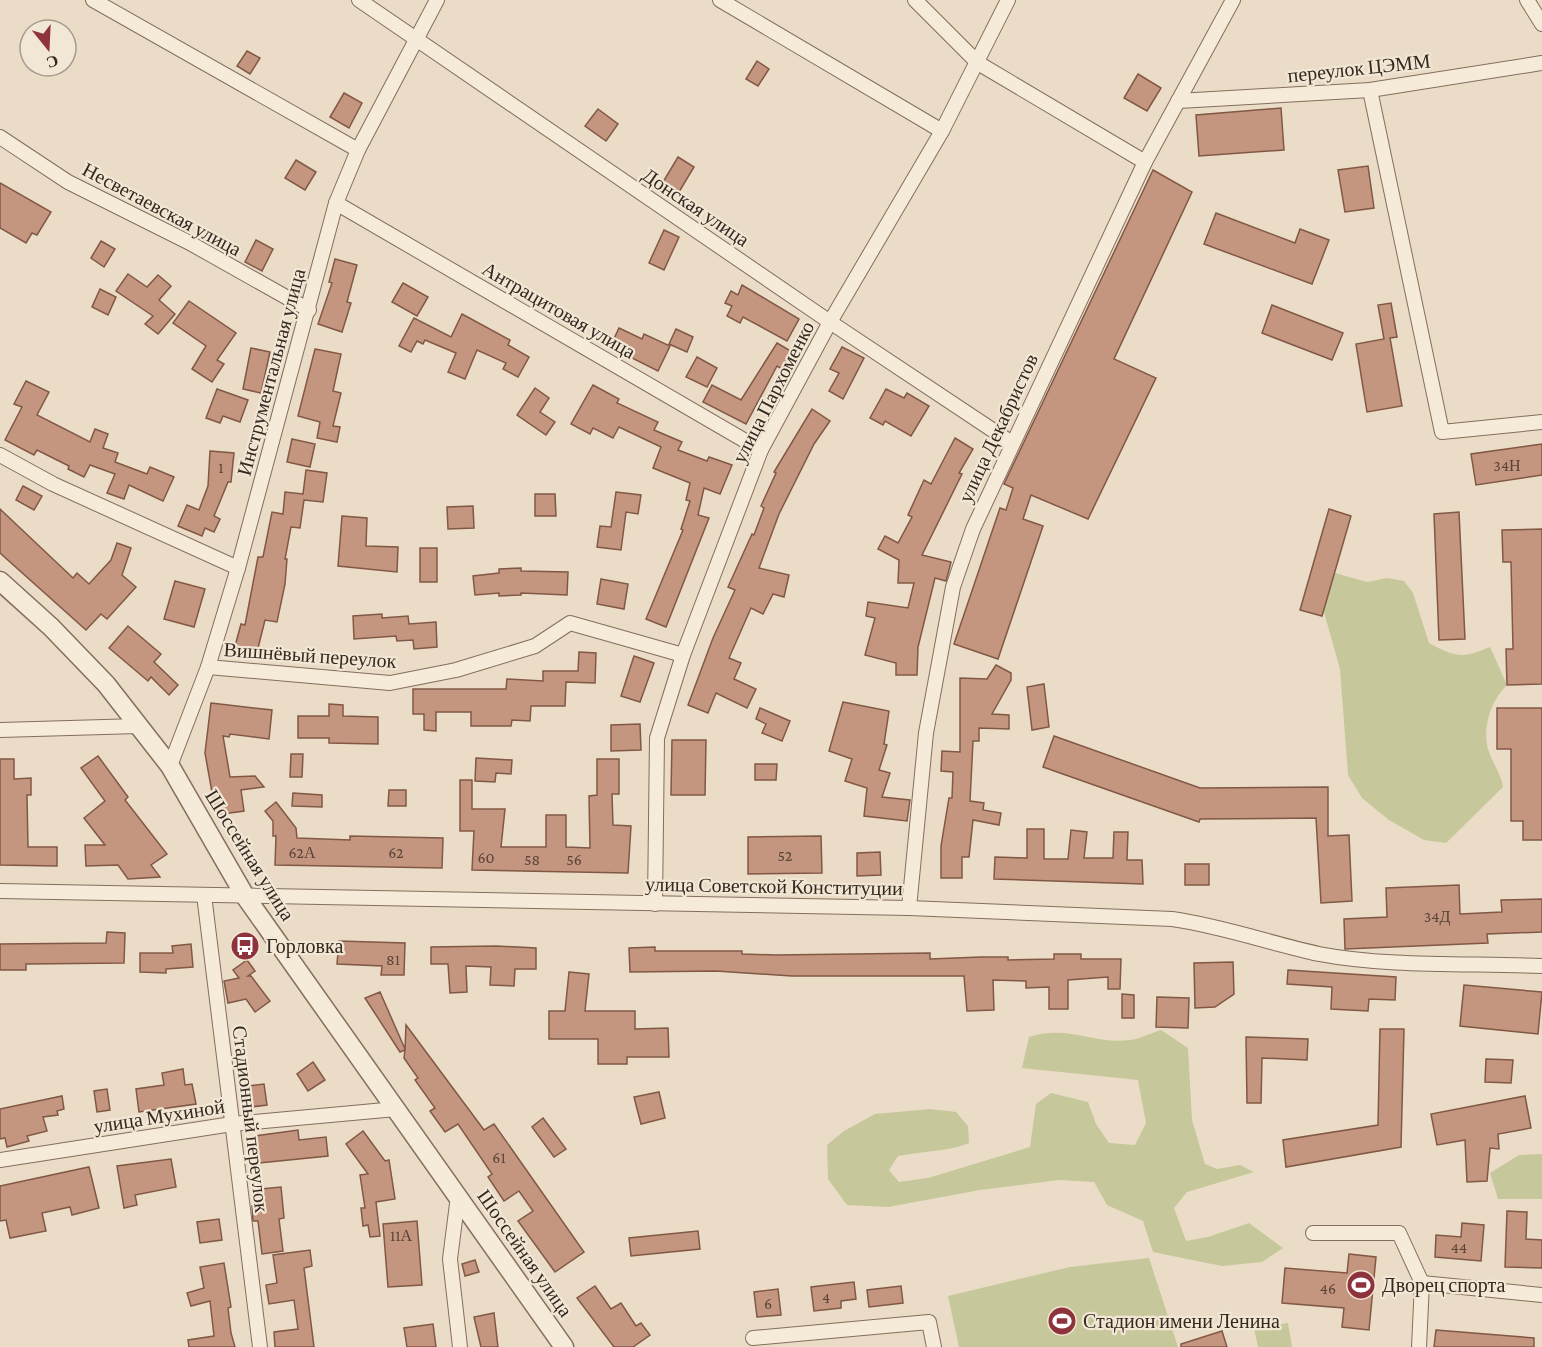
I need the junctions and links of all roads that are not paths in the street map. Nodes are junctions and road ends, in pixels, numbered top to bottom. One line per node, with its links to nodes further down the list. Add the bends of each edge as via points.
1 (93, 0): 17 (street)
2 (359, 0): 10 (street, Донская улица)
3 (437, 0): 10 (street, Инструментальная улица)
4 (720, 0): 15 (street)
5 (915, 0): 11 (street)
6 (1008, 0): 11 (street, улица Пархоменко)
7 (1233, 0): 14 (street, улица Декабристов)
8 (1527, 0): 9 (street)
9 (1542, 24)
10 (415, 39): 17 (street, Инструментальная улица); 21 (street, Донская улица)
11 (978, 63): 15 (street, улица Пархоменко); 18 (street)
12 (1542, 63): 13 (street, переулок ЦЭММ)
13 (1370, 90): 14 (street, переулок ЦЭММ); 22 (street, via 1442,432)
14 (1178, 102): 18 (street, улица Декабристов)
15 (942, 131): 21 (street, улица Пархоменко)
16 (0, 136): 20 (street, Несветаевская улица, via 68,182 190,243)
17 (358, 150): 19 (street, Инструментальная улица)
18 (1145, 162): 23 (street, улица Декабристов)
19 (336, 203): 20 (street, Инструментальная улица); 24 (street, Антрацитовая улица)
20 (309, 310): 26 (street, Инструментальная улица)
21 (830, 322): 23 (street, Донская улица); 24 (street, улица Пархоменко)
22 (1542, 422)
23 (1012, 442): 37 (street, улица Декабристов, via 973,529 953,588 926,734)
24 (761, 450): 28 (street, улица Пархоменко)
25 (0, 455): 26 (street, via 53,484)
26 (238, 568): 29 (street, Инструментальная улица)
27 (0, 581): 30 (street, Шоссейная улица, via 90,667)
28 (683, 655): 29 (street, Вишнёвый переулок, via 570,623 536,646 456,670 390,683); 36 (street, улица Пархоменко, via 657,738)
29 (208, 668): 32 (street, Инструментальная улица)
30 (139, 726): 31 (street); 32 (street, Шоссейная улица)
31 (0, 730)
32 (170, 766): 35 (street, Шоссейная улица)
33 (0, 891): 34 (street, улица Советской Конституции)
34 (204, 895): 35 (street, улица Советской Конституции); 40 (street, Стадионный переулок)
35 (245, 896): 36 (street, улица Советской Конституции); 39 (street, Шоссейная улица)
36 (655, 904): 37 (street, улица Советской Конституции)
37 (909, 908): 38 (street, улица Советской Конституции, via 1172,919 1213,925 1319,954 1374,960)
38 (1542, 966)
39 (396, 1109): 40 (street, улица Мухиной); 42 (street, Шоссейная улица)
40 (232, 1124): 41 (street, улица Мухиной); 47 (street, Стадионный переулок)
41 (0, 1160)
42 (458, 1196): 48 (street, via 450,1259); 49 (street, Шоссейная улица)
43 (1313, 1233): 44 (street, via 1399,1233)
44 (1422, 1283): 45 (street); 51 (street)
45 (1542, 1294)
46 (753, 1338): 50 (street, via 929,1322)
47 (260, 1347)
48 (460, 1347)
49 (564, 1347)
50 (934, 1347)
51 (1419, 1347)

